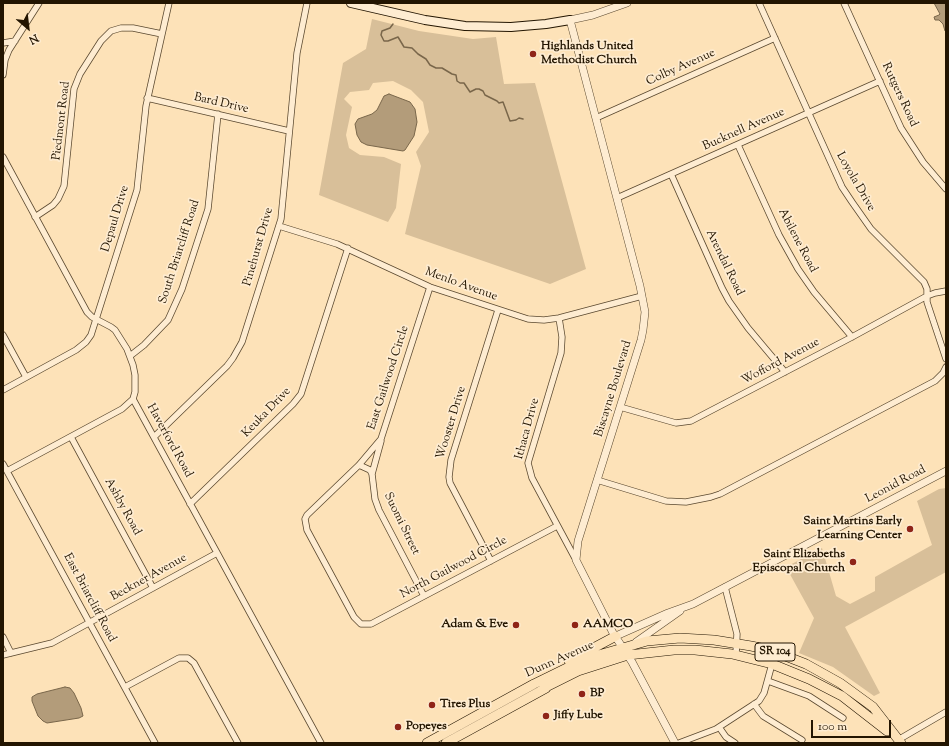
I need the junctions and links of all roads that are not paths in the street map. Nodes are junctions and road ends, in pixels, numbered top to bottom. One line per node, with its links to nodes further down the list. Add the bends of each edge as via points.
1 (38, 3): 11 (street)
2 (169, 3): 9 (street, Depaul Drive)
3 (307, 3): 20 (street, Pinehurst Drive, via 297,53)
4 (351, 3): 8 (main road, via 425,20 476,27 529,26)
5 (627, 3): 8 (street)
6 (759, 3): 10 (street, Loyola Drive)
7 (844, 3): 15 (street, Rutgers Road)
8 (570, 20): 19 (street, Biscayne Boulevard)
9 (162, 34): 16 (street, Depaul Drive); 26 (street, Piedmont Road, via 121,28 111,31 101,41 76,85 64,186 53,205)
10 (775, 38): 17 (street, Loyola Drive); 19 (street, Colby Avenue)
11 (15, 41): 12 (street); 13 (street)
12 (3, 43)
13 (4, 58): 14 (street)
14 (3, 75)
15 (880, 81): 17 (street, Bucknell Avenue); 24 (street, Rutgers Road, via 901,128 923,162)
16 (147, 98): 18 (street, Bard Drive); 35 (street, Depaul Drive, via 137,190)
17 (808, 113): 21 (street, Bucknell Avenue); 32 (street, Loyola Drive, via 852,202 882,242 919,276 927,289)
18 (218, 114): 20 (street, Bard Drive); 38 (street, South Briarcliff Road, via 208,209 182,289 168,320)
19 (596, 118): 25 (street, Biscayne Boulevard)
20 (289, 131): 27 (street, Pinehurst Drive)
21 (738, 145): 23 (street, Bucknell Avenue); 37 (street, Abilene Road, via 779,235 798,269)
22 (3, 157): 26 (street, Haverford Road)
23 (671, 174): 25 (street, Bucknell Avenue); 41 (street, Arendal Road, via 729,301)
24 (946, 189)
25 (617, 198): 31 (street, Biscayne Boulevard)
26 (35, 217): 35 (street, Haverford Road, via 88,312)
27 (279, 226): 28 (street, Menlo Avenue); 47 (street, Pinehurst Drive, via 242,342 233,358)
28 (348, 248): 29 (street, Menlo Avenue); 55 (street, Keuka Drive, via 301,394)
29 (430, 287): 33 (street, Menlo Avenue); 48 (street, East Gailwood Circle)
30 (946, 291): 32 (street, Wofford Avenue)
31 (642, 296): 34 (street, Menlo Avenue); 45 (street, Biscayne Boulevard, via 643,330)
32 (927, 296): 37 (street, Wofford Avenue); 39 (street, Loyola Drive)
33 (498, 310): 34 (street, Menlo Avenue, via 537,320); 59 (street, Wooster Drive, via 451,460 449,477)
34 (559, 318): 56 (street, Ithaca Drive, via 561,353 528,464 532,478)
35 (96, 320): 38 (street, Haverford Road, via 115,330); 42 (street, Depaul Drive, via 91,335 79,348)
36 (3, 335): 42 (street)
37 (852, 337): 41 (street, Wofford Avenue)
38 (130, 356): 44 (street, Haverford Road, via 136,381)
39 (946, 359)
40 (946, 367): 54 (street, via 944,373 935,381 711,497 686,502 666,501)
41 (785, 372): 45 (street, Wofford Avenue, via 692,421 676,423)
42 (26, 377): 43 (street, Depaul Drive)
43 (3, 390)
44 (133, 399): 46 (street, via 122,409); 47 (street, Haverford Road)
45 (620, 407): 54 (street, Biscayne Boulevard)
46 (71, 437): 51 (street); 61 (street, Ashby Road)
47 (154, 437): 55 (street, Haverford Road)
48 (381, 439): 50 (street, East Gailwood Circle); 53 (street)
49 (3, 464): 51 (street, East Briarcliff Road)
50 (359, 465): 53 (street, via 370,470); 65 (street, East Gailwood Circle, via 307,514 305,522 354,618)
51 (7, 471): 64 (street, East Briarcliff Road)
52 (946, 471): 60 (street, Leonid Road)
53 (372, 474): 62 (street, Suomi Street, via 379,510)
54 (598, 480): 58 (street, Biscayne Boulevard, via 578,541)
55 (190, 504): 57 (street, Haverford Road)
56 (557, 526): 58 (street, Ithaca Drive); 59 (street, North Gailwood Circle)
57 (217, 553): 61 (street, Beckner Avenue); 91 (street, Haverford Road)
58 (576, 560): 66 (street)
59 (491, 561): 62 (street, North Gailwood Circle)
60 (725, 587): 63 (street, Leonid Road); 68 (street)
61 (154, 588): 64 (street, Beckner Avenue)
62 (424, 596): 65 (street, North Gailwood Circle, via 371,624)
63 (685, 607): 66 (street, Leonid Road); 69 (street, Leonid Road)
64 (89, 623): 70 (street, Beckner Avenue, via 46,646); 78 (street, East Briarcliff Road)
65 (361, 624)
66 (616, 636): 69 (street); 77 (main road, via 541,677)
67 (3, 637): 70 (street)
68 (737, 643): 69 (main road, Dunn Avenue / SR 104, via 708,639 647,641); 71 (street); 74 (main road, Dunn Avenue / SR 104, via 770,650)
69 (625, 652): 71 (main road, Dunn Avenue / SR 104, via 695,650); 77 (main road, Dunn Avenue / SR 104, via 579,662); 81 (main road, Dunn Avenue / SR 104, via 578,671); 94 (street)
70 (12, 653): 72 (street, Beckner Avenue)
71 (736, 654): 73 (main road, Dunn Avenue / SR 104)
72 (3, 655)
73 (772, 664): 75 (main road, Dunn Avenue / SR 104); 76 (street)
74 (814, 668): 75 (main road); 88 (main road, Dunn Avenue / SR 104, via 873,707)
75 (809, 679): 88 (main road, Dunn Avenue / SR 104, via 842,696)
76 (768, 681): 80 (street, via 762,696); 83 (street, via 809,696)
77 (534, 684): 79 (main road, Dunn Avenue / SR 104)
78 (125, 688): 89 (street, East Briarcliff Road); 90 (street, via 179,658 191,660)
79 (519, 692): 81 (main road, via 518,699); 85 (main road, Dunn Avenue / SR 104)
80 (754, 704): 84 (street); 86 (street, via 764,716)
81 (504, 711): 93 (main road, Dunn Avenue / SR 104)
82 (946, 712): 88 (street)
83 (843, 718)
84 (719, 727): 87 (street); 96 (street)
85 (436, 740): 92 (main road, Dunn Avenue / SR 104)
86 (802, 740)
87 (693, 741): 95 (street)
88 (899, 741)
89 (155, 743)
90 (238, 743)
91 (321, 743)
92 (427, 743)
93 (446, 743)
94 (675, 743)
95 (679, 743)
96 (734, 743)

